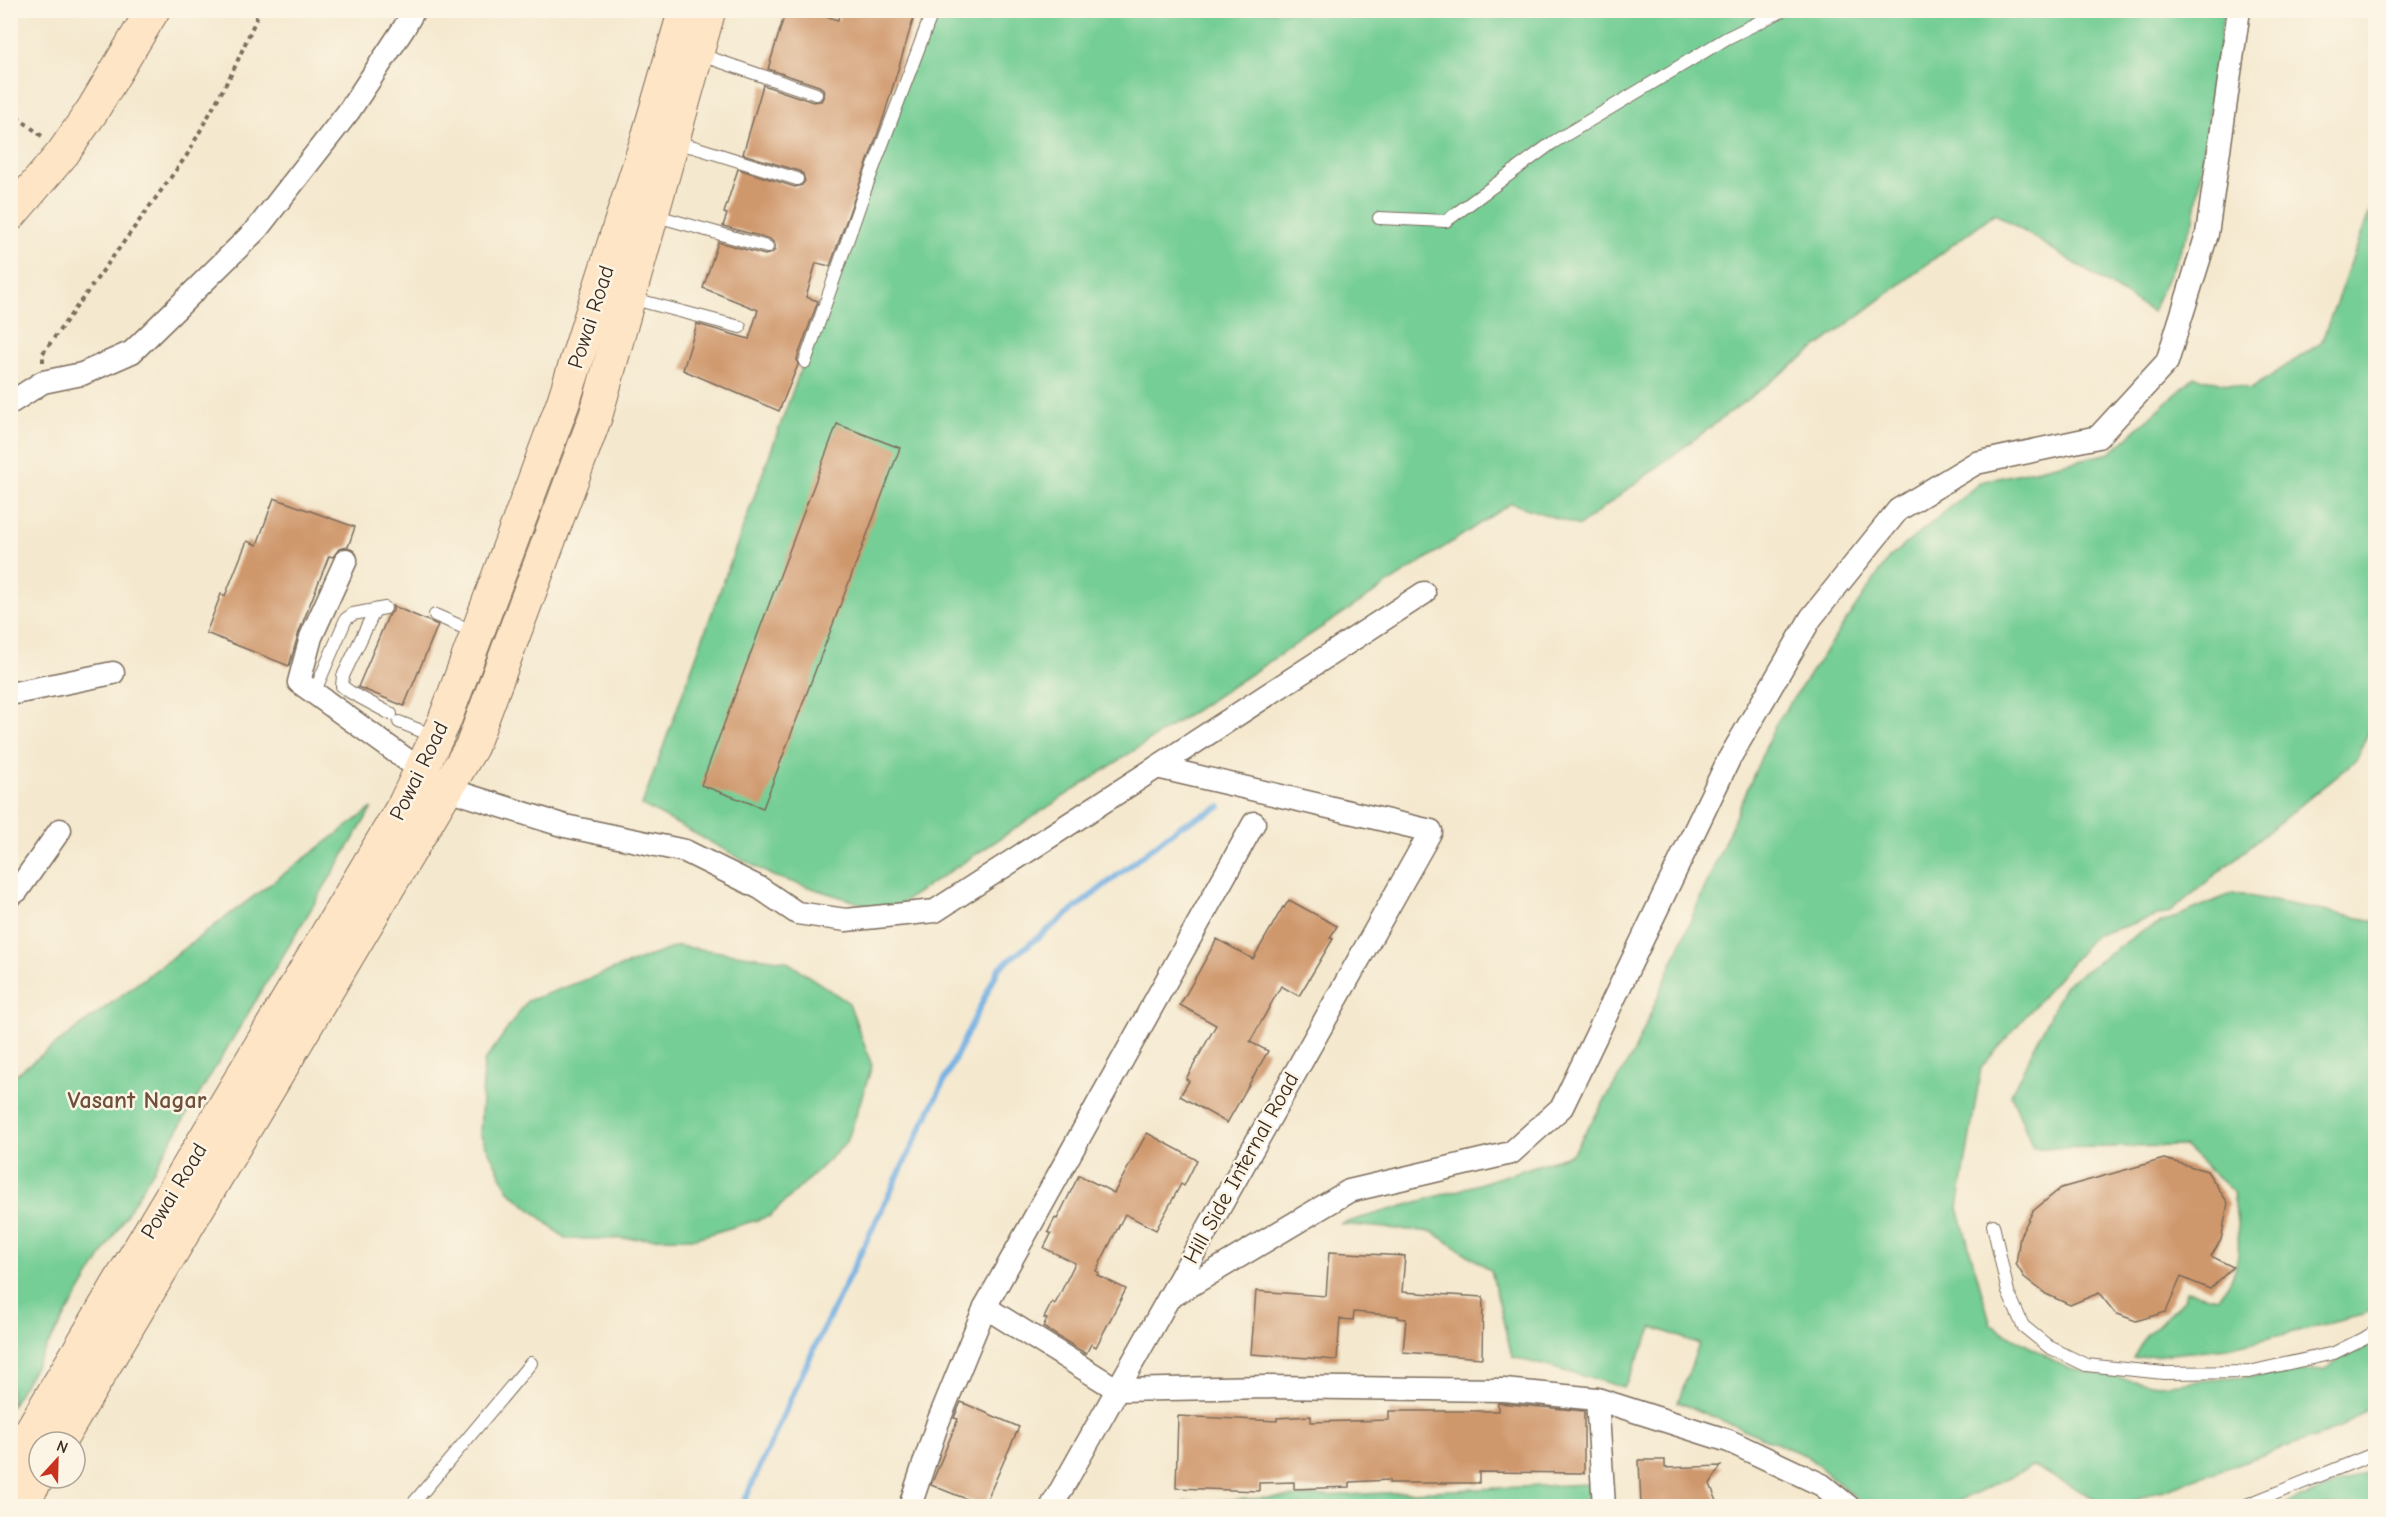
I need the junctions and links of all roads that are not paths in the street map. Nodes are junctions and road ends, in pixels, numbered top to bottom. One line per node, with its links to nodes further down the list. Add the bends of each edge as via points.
1 (153, 10): 12 (main road, via 63,153)
2 (414, 10): 19 (street, via 349,111 257,229 132,352 82,374 43,382)
3 (685, 10): 10 (main road, Powai Road)
4 (709, 10): 8 (main road, Powai Road)
5 (933, 10): 18 (lane)
6 (1784, 10): 14 (lane, via 1727,38 1552,143 1446,221)
7 (2239, 10): 36 (street, via 2207,234 2167,362 2098,437 1976,463 1898,510 1811,618 1729,759 1562,1107 1511,1153 1349,1191)
8 (697, 54): 9 (lane); 10 (main road, Powai Road)
9 (816, 94)
10 (660, 140): 11 (lane); 13 (main road, Powai Road); 23 (main road, Powai Road)
11 (797, 178)
12 (10, 215)
13 (652, 215): 15 (lane); 16 (main road, Powai Road)
14 (1379, 218)
15 (767, 247)
16 (628, 298): 17 (lane); 30 (main road, Powai Road, via 587,437 472,746)
17 (740, 327)
18 (805, 362)
19 (10, 403)
20 (346, 560): 25 (street, via 310,637 299,682)
21 (1424, 593): 28 (street)
22 (435, 615): 23 (lane)
23 (477, 634): 27 (main road, Powai Road)
24 (114, 673): 26 (street)
25 (314, 693): 27 (lane, via 346,619 380,609 343,676 342,686); 29 (street)
26 (10, 694)
27 (437, 738): 29 (main road, Powai Road)
28 (1157, 767): 30 (street, via 935,911 846,920 797,913 760,888 685,851 565,826); 36 (street, Hill Side Internal Road, via 1431,831)
29 (420, 771): 30 (street); 34 (main road, Powai Road)
30 (447, 789): 34 (main road, Powai Road)
31 (1254, 823): 37 (street)
32 (60, 830): 33 (street, via 17,891)
33 (10, 895)
34 (290, 1025): 42 (main road, Powai Road); 44 (main road, Powai Road)
35 (1993, 1225): 38 (lane, via 2008,1292 2023,1326 2049,1347 2086,1365 2164,1373 2249,1372 2334,1353)
36 (1167, 1300): 40 (street, Hill Side Internal Road)
37 (985, 1307): 40 (street); 48 (street, via 938,1422)
38 (2376, 1332)
39 (531, 1364): 47 (lane)
40 (1118, 1390): 41 (street, via 1504,1390); 49 (street, Hill Side Internal Road)
41 (1597, 1399): 50 (street); 51 (street, via 1729,1441 1822,1485)
42 (66, 1430)
43 (2376, 1453): 52 (lane)
44 (10, 1466)
45 (30, 1490): 46 (main road)
46 (20, 1506)
47 (411, 1506)
48 (910, 1506)
49 (1052, 1506)
50 (1604, 1506)
51 (1848, 1506)
52 (2244, 1506)

